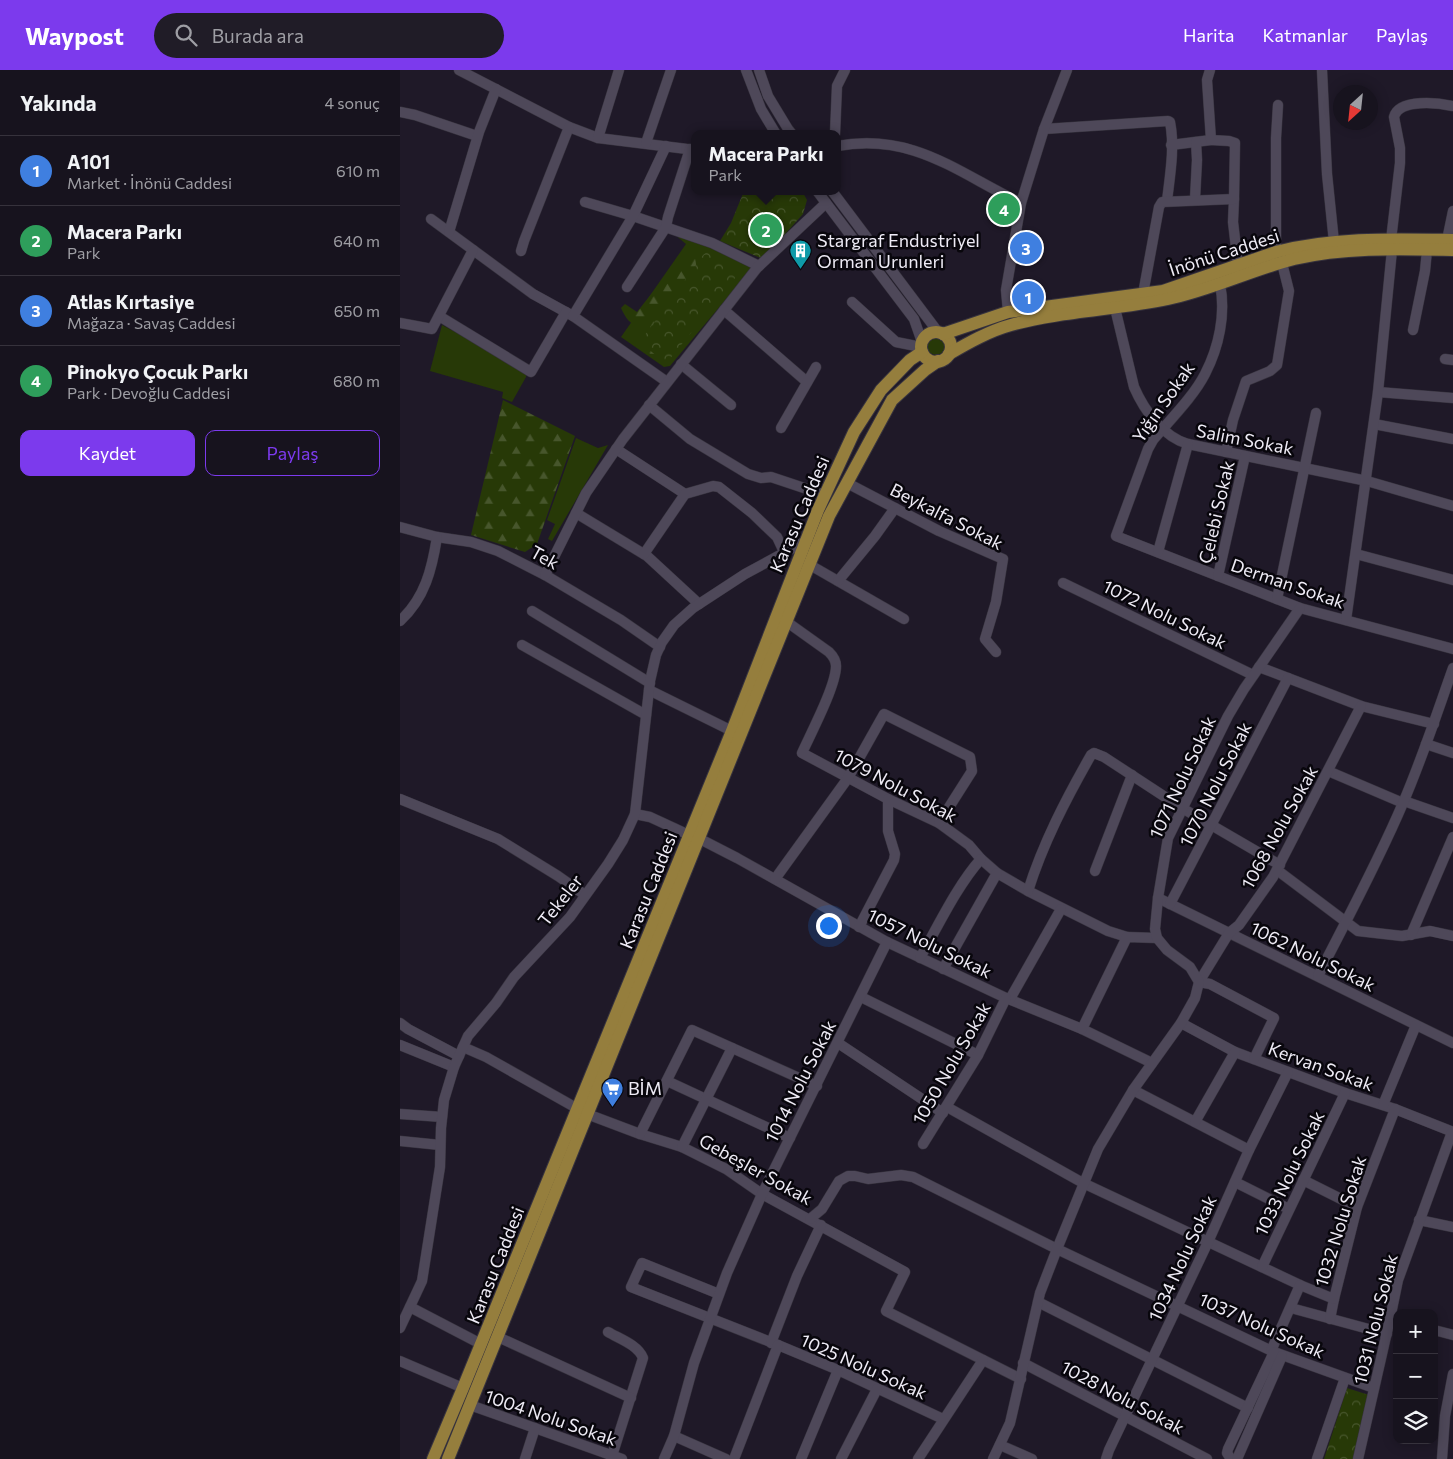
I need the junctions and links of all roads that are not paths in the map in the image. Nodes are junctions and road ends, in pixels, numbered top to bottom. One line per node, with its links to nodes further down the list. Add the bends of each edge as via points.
1 (459, 70): 10 (street)
2 (619, 70): 20 (street)
3 (671, 70): 23 (street)
4 (746, 70): 16 (street, via 761,109)
5 (759, 70): 17 (street, via 768,96)
6 (845, 70): 18 (street, via 837,86)
7 (1067, 70): 15 (street)
8 (1210, 70): 21 (street, via 1207,80)
9 (1322, 70): 42 (street)
10 (496, 89): 14 (street); 19 (street)
11 (1278, 105): 48 (street)
12 (1453, 106): 44 (street, via 1434,102 1409,105 1395,112 1400,163)
13 (400, 112): 19 (street, via 415,114)
14 (569, 127): 20 (street); 47 (street)
15 (1044, 129): 25 (street, via 1168,121); 36 (street)
16 (774, 130)
17 (789, 130)
18 (835, 130)
19 (477, 136): 41 (street)
20 (598, 138): 23 (street)
21 (1211, 140): 22 (street); 32 (street, via 1235,143)
22 (1196, 142): 25 (street); 31 (street)
23 (646, 143): 26 (street)
24 (841, 145): 36 (street, via 858,142 914,149)
25 (1171, 145): 33 (street)
26 (666, 146): 27 (street); 38 (street)
27 (691, 149)
28 (691, 154): 40 (street)
29 (820, 195): 35 (street)
30 (835, 195): 62 (street)
31 (1195, 199): 32 (street); 33 (street)
32 (1234, 199): 49 (street)
33 (1167, 201): 53 (street, via 1159,207)
34 (585, 202): 38 (street)
35 (826, 203): 50 (street); 63 (street, via 914,319)
36 (1022, 203): 57 (street, via 1006,290)
37 (1453, 210): 43 (street)
38 (633, 216): 40 (street); 58 (street)
39 (431, 219): 41 (street)
40 (666, 227): 50 (street, via 712,243); 52 (street)
41 (449, 232): 45 (street)
42 (1334, 242): 44 (main road, İnönü Caddesi); 48 (main road, İnönü Caddesi, via 1300,246)
43 (1451, 244): 44 (main road, İnönü Caddesi); 46 (main road, İnönü Caddesi)
44 (1391, 245): 46 (main road, İnönü Caddesi); 48 (main road, İnönü Caddesi); 70 (street)
45 (473, 250): 58 (street, via 533,294); 59 (street)
46 (1428, 250): 61 (street)
47 (521, 251)
48 (1279, 257): 49 (main road, İnönü Caddesi); 51 (main road, İnönü Caddesi); 81 (street, via 1289,291 1279,355 1270,371 1246,381)
49 (1238, 265): 53 (main road, İnönü Caddesi, via 1163,291)
50 (759, 266): 56 (street)
51 (1220, 284): 55 (main road, İnönü Caddesi, via 1169,299); 77 (street, Yığın Sokak, via 1224,306 1218,340 1206,373)
52 (627, 287)
53 (1143, 294): 57 (main road, İnönü Caddesi)
54 (852, 302): 63 (street, via 896,342)
55 (1115, 308): 64 (main road, İnönü Caddesi, via 1010,326); 77 (street, Salim Sokak, via 1139,400)
56 (724, 310): 66 (street); 69 (street)
57 (1008, 312): 62 (main road)
58 (570, 314): 59 (street, via 530,372); 68 (street)
59 (439, 316): 60 (street, via 432,329)
60 (400, 323)
61 (1412, 330)
62 (940, 333): 63 (main road, via 928,334); 64 (main road, via 949,340)
63 (922, 347): 65 (main road, via 929,360); 87 (main road, Karasu Caddesi, via 880,390 854,432)
64 (949, 354): 65 (main road)
65 (938, 362): 85 (main road, Karasu Caddesi, via 892,400)
66 (681, 364): 68 (street); 73 (street)
67 (816, 367): 69 (street)
68 (667, 382): 72 (street)
69 (807, 382): 76 (street)
70 (1378, 392): 71 (street); 75 (street)
71 (1453, 398)
72 (649, 405): 80 (street); 87 (street, via 690,439 741,471)
73 (731, 405)
74 (1316, 413): 83 (street)
75 (1374, 424): 78 (street); 84 (street)
76 (781, 428)
77 (1163, 429): 79 (street, Salim Sokak, via 1173,438); 92 (street, Yığın Sokak, via 1148,449)
78 (1453, 440)
79 (1188, 444): 81 (street, Salim Sokak); 96 (street)
80 (616, 449): 86 (street); 90 (street)
81 (1226, 452): 82 (street, Salim Sokak)
82 (1246, 456): 83 (street, Salim Sokak); 101 (street, Çelebi Sokak)
83 (1305, 467): 84 (street, Salim Sokak); 105 (street)
84 (1367, 481): 88 (street, Salim Sokak); 98 (street)
85 (847, 483): 89 (street, Beykalfa Sokak); 99 (main road, Karasu Caddesi, via 829,516)
86 (685, 494): 95 (street, via 718,487 777,537); 97 (street)
87 (825, 495): 94 (main road, Karasu Caddesi)
88 (1453, 506)
89 (894, 508): 103 (street, via 876,536); 116 (street, Beykalfa Sokak, via 1003,558 996,602 985,639)
90 (576, 513): 97 (street); 100 (street)
91 (400, 527): 93 (street, Tek)
92 (1116, 536): 96 (street, Derman Sokak)
93 (437, 537): 100 (street, Tek, via 498,550); 111 (street, via 432,567 423,591)
94 (806, 541): 95 (street, Tekeler); 124 (main road, Karasu Caddesi)
95 (784, 552): 106 (street, Tekeler)
96 (1158, 552): 101 (street, Derman Sokak)
97 (644, 554): 106 (street)
98 (1356, 554): 102 (street); 110 (street)
99 (810, 565): 103 (street); 112 (main road, Karasu Caddesi)
100 (545, 575): 114 (street, Tek)
101 (1218, 576): 105 (street, Derman Sokak)
102 (1453, 580)
103 (838, 581): 109 (street)
104 (1063, 583): 118 (street, 1072 Nolu Sokak)
105 (1277, 599): 107 (street, Derman Sokak)
106 (698, 604): 114 (street, Tekeler, via 674,625)
107 (1300, 608): 110 (street, Derman Sokak); 118 (street, 1071 Nolu Sokak)
108 (532, 611): 120 (street)
109 (904, 619)
110 (1346, 620): 115 (street, Derman Sokak)
111 (400, 621)
112 (787, 622): 129 (street, 1079 Nolu Sokak, via 829,652 836,664 832,684 802,753); 138 (main road, Karasu Caddesi)
113 (522, 645): 122 (street)
114 (660, 647): 120 (street, Tekeler)
115 (1453, 649)
116 (996, 652)
117 (1453, 668): 123 (street)
118 (1256, 671): 119 (street, 1072 Nolu Sokak); 133 (street, 1071 Nolu Sokak, via 1228,716)
119 (1288, 678): 121 (street, 1072 Nolu Sokak); 137 (street, 1070 Nolu Sokak)
120 (650, 686): 122 (street, Tekeler); 124 (street)
121 (1361, 706): 123 (street, 1072 Nolu Sokak); 127 (street, 1068 Nolu Sokak)
122 (646, 715): 134 (street, Tekeler)
123 (1434, 724): 125 (street)
124 (732, 731): 138 (main road, Karasu Caddesi)
125 (1426, 744): 126 (street); 132 (street)
126 (1453, 753)
127 (1328, 771): 132 (street); 141 (street, 1068 Nolu Sokak)
128 (1132, 775): 133 (street); 142 (street); 145 (street, via 1104,757 1091,754 1038,858)
129 (848, 778): 131 (street, 1079 Nolu Sokak); 136 (street, via 884,714 970,757 972,772); 144 (street)
130 (400, 799): 146 (street, via 498,840)
131 (888, 799): 136 (street, 1079 Nolu Sokak); 151 (street, via 888,831 894,860)
132 (1404, 802): 135 (street); 150 (street)
133 (1182, 808): 137 (street); 147 (street, 1071 Nolu Sokak, via 1168,838)
134 (635, 814): 138 (street, 1057 Nolu Sokak, via 650,817); 146 (street, Tekeler, via 623,840)
135 (1453, 818)
136 (939, 823): 140 (street, 1079 Nolu Sokak, via 969,845)
137 (1212, 824): 141 (street); 148 (street, 1070 Nolu Sokak)
138 (694, 837): 144 (street, 1057 Nolu Sokak); 187 (main road, Karasu Caddesi)
139 (1453, 837): 153 (street)
140 (981, 860): 143 (street, 1079 Nolu Sokak); 158 (street, via 953,900)
141 (1278, 867): 150 (street); 152 (street, 1068 Nolu Sokak, via 1239,925)
142 (1095, 871)
143 (997, 873): 145 (street, 1079 Nolu Sokak); 159 (street)
144 (775, 879): 151 (street, 1057 Nolu Sokak)
145 (1028, 891): 149 (street, 1079 Nolu Sokak)
146 (585, 895): 172 (street, Tekeler, via 570,917 514,977 468,1036)
147 (1158, 898): 148 (street, 1062 Nolu Sokak); 156 (street, 1071 Nolu Sokak)
148 (1170, 904): 152 (street, 1062 Nolu Sokak)
149 (1061, 909): 155 (street, 1079 Nolu Sokak); 163 (street, 1050 Nolu Sokak)
150 (1346, 922): 153 (street, via 1358,931 1391,936); 160 (street)
151 (859, 926): 157 (street, 1057 Nolu Sokak)
152 (1229, 933): 160 (street, 1062 Nolu Sokak); 161 (street, 1068 Nolu Sokak)
153 (1411, 935): 154 (street, via 1430,931)
154 (1453, 936)
155 (1127, 937): 156 (street); 167 (street)
156 (1156, 938): 161 (street, via 1190,967)
157 (887, 942): 158 (street, 1057 Nolu Sokak); 162 (street, 1014 Nolu Sokak)
158 (920, 958): 159 (street, 1057 Nolu Sokak)
159 (943, 969): 163 (street, 1057 Nolu Sokak)
160 (1318, 976): 166 (street, 1062 Nolu Sokak)
161 (1199, 982): 164 (street, 1068 Nolu Sokak, via 1195,998); 175 (street, via 1210,984 1274,1018)
162 (861, 997): 168 (street, 1014 Nolu Sokak); 174 (street)
163 (1008, 999): 167 (street, 1057 Nolu Sokak); 174 (street, 1050 Nolu Sokak)
164 (1181, 1023): 173 (street, Kervan Sokak); 176 (street, 1068 Nolu Sokak)
165 (400, 1024): 172 (street, Gebeşler Sokak)
166 (1416, 1025): 169 (street, 1062 Nolu Sokak); 184 (street)
167 (1082, 1029): 176 (street, 1057 Nolu Sokak)
168 (838, 1043): 180 (street, 1014 Nolu Sokak); 186 (street)
169 (1453, 1043)
170 (400, 1045): 177 (street)
171 (732, 1048): 179 (street, via 692,1030); 180 (street); 183 (street)
172 (461, 1052): 177 (street, Tekeler); 187 (street, Gebeşler Sokak, via 486,1057)
173 (1234, 1052): 175 (street, Kervan Sokak); 190 (street)
174 (978, 1055): 186 (street, 1050 Nolu Sokak)
175 (1254, 1059): 178 (street, Kervan Sokak)
176 (1152, 1063): 181 (street, 1068 Nolu Sokak)
177 (454, 1067): 189 (street, Tekeler)
178 (1288, 1072): 182 (street, Kervan Sokak); 198 (street, 1034 Nolu Sokak)
179 (667, 1081): 183 (street); 192 (street)
180 (817, 1086): 193 (street, 1014 Nolu Sokak)
181 (1133, 1090): 190 (street); 201 (street, 1068 Nolu Sokak, via 1098,1149)
182 (1345, 1093): 184 (street, Kervan Sokak); 199 (street, 1033 Nolu Sokak)
183 (706, 1099): 193 (street); 197 (street)
184 (1383, 1105): 185 (street, Kervan Sokak)
185 (1395, 1109): 191 (street, Kervan Sokak); 203 (street, 1032 Nolu Sokak)
186 (945, 1110): 195 (street, 1050 Nolu Sokak); 201 (street)
187 (583, 1111): 192 (street, Gebeşler Sokak); 228 (main road, Karasu Caddesi); 229 (main road, Karasu Caddesi)
188 (400, 1114): 189 (street)
189 (442, 1117): 196 (street, Tekeler)
190 (1195, 1122): 198 (street)
191 (1452, 1132): 206 (street, 1031 Nolu Sokak)
192 (640, 1134): 197 (street, Gebeşler Sokak)
193 (790, 1138): 202 (street, 1014 Nolu Sokak)
194 (400, 1141): 196 (street)
195 (923, 1144)
196 (440, 1145): 217 (street, Tekeler, via 440,1167 422,1281)
197 (682, 1147): 202 (street, Gebeşler Sokak, via 726,1169)
198 (1249, 1150): 200 (street, 1034 Nolu Sokak)
199 (1303, 1180): 203 (street); 204 (street, 1033 Nolu Sokak)
200 (1235, 1182): 204 (street); 209 (street, 1034 Nolu Sokak)
201 (1083, 1183): 209 (street); 210 (street, 1068 Nolu Sokak)
202 (762, 1194): 205 (street, Gebeşler Sokak); 213 (street, 1014 Nolu Sokak)
203 (1357, 1207): 214 (street, 1032 Nolu Sokak)
204 (1289, 1209): 211 (street, 1033 Nolu Sokak)
205 (810, 1219): 207 (street); 210 (street, Gebeşler Sokak, via 822,1209 843,1178 913,1176)
206 (1420, 1220): 208 (street); 219 (street, 1031 Nolu Sokak, via 1398,1280)
207 (821, 1225): 230 (street, via 797,1276); 232 (street, via 905,1272 886,1311)
208 (1453, 1227)
209 (1208, 1242): 211 (street); 216 (street, 1034 Nolu Sokak)
210 (1056, 1248): 215 (street, 1068 Nolu Sokak); 216 (street, 1037 Nolu Sokak)
211 (1262, 1267): 212 (street)
212 (1300, 1285): 214 (street, 1032 Nolu Sokak); 218 (street, 1032 Nolu Sokak)
213 (719, 1294): 220 (street, 1014 Nolu Sokak); 220 (street, 1025 Nolu Sokak, via 642,1263 631,1287)
214 (1334, 1299): 221 (street)
215 (1038, 1302): 233 (street); 235 (street, 1068 Nolu Sokak)
216 (1178, 1306): 231 (street, 1037 Nolu Sokak); 233 (street, 1034 Nolu Sokak)
217 (410, 1307): 223 (street, Tekeler); 229 (street)
218 (1291, 1308): 221 (street); 231 (street, 1032 Nolu Sokak)
219 (1395, 1309)
220 (710, 1318): 230 (street, 1025 Nolu Sokak); 249 (street, 1014 Nolu Sokak)
221 (1330, 1319): 226 (street)
222 (1393, 1322): 226 (street, 1031 Nolu Sokak)
223 (400, 1328)
224 (1438, 1331): 227 (street)
225 (608, 1332): 243 (street, via 642,1355)
226 (1387, 1334): 241 (street, 1031 Nolu Sokak)
227 (1453, 1335)
228 (498, 1337): 243 (street); 244 (main road, Karasu Caddesi)
229 (481, 1344): 240 (main road, Karasu Caddesi)
230 (775, 1344): 236 (street, 1025 Nolu Sokak); 258 (street)
231 (1276, 1353): 238 (street, 1037 Nolu Sokak); 245 (street, 1032 Nolu Sokak); 267 (street)
232 (983, 1360): 239 (street); 247 (street)
233 (1153, 1360): 245 (street); 246 (street, 1034 Nolu Sokak)
234 (400, 1361): 240 (street)
235 (1023, 1363): 239 (street, 1068 Nolu Sokak); 246 (street, 1028 Nolu Sokak)
236 (838, 1370): 242 (street, 1025 Nolu Sokak); 259 (street)
237 (1453, 1374): 270 (street, via 1444,1423)
238 (1345, 1378): 241 (street, 1037 Nolu Sokak); 268 (street)
239 (1021, 1379): 250 (street, 1068 Nolu Sokak, via 1010,1423)
240 (463, 1388): 253 (main road, Karasu Caddesi)
241 (1374, 1388): 269 (street, 1031 Nolu Sokak)
242 (877, 1389): 247 (street, 1025 Nolu Sokak); 260 (street)
243 (631, 1398): 251 (street)
244 (470, 1405): 248 (street, 1004 Nolu Sokak); 254 (main road, Karasu Caddesi)
245 (1248, 1408): 266 (street, 1032 Nolu Sokak, via 1228,1449)
246 (1125, 1416): 264 (street, 1034 Nolu Sokak); 265 (street, 1028 Nolu Sokak)
247 (943, 1419): 261 (street)
248 (535, 1428): 251 (street, 1004 Nolu Sokak); 255 (street)
249 (674, 1436): 256 (street, 1014 Nolu Sokak); 257 (street)
250 (1000, 1445): 262 (street, 1068 Nolu Sokak); 263 (street)
251 (615, 1458)
252 (1453, 1458): 271 (street)
253 (433, 1459)
254 (448, 1459)
255 (525, 1459)
256 (664, 1459)
257 (726, 1459)
258 (734, 1459)
259 (801, 1459)
260 (841, 1459)
261 (918, 1459)
262 (993, 1459)
263 (1032, 1459)
264 (1106, 1459)
265 (1207, 1459)
266 (1232, 1459)
267 (1237, 1459)
268 (1317, 1459)
269 (1358, 1459)
270 (1442, 1459)
271 (1448, 1459)

